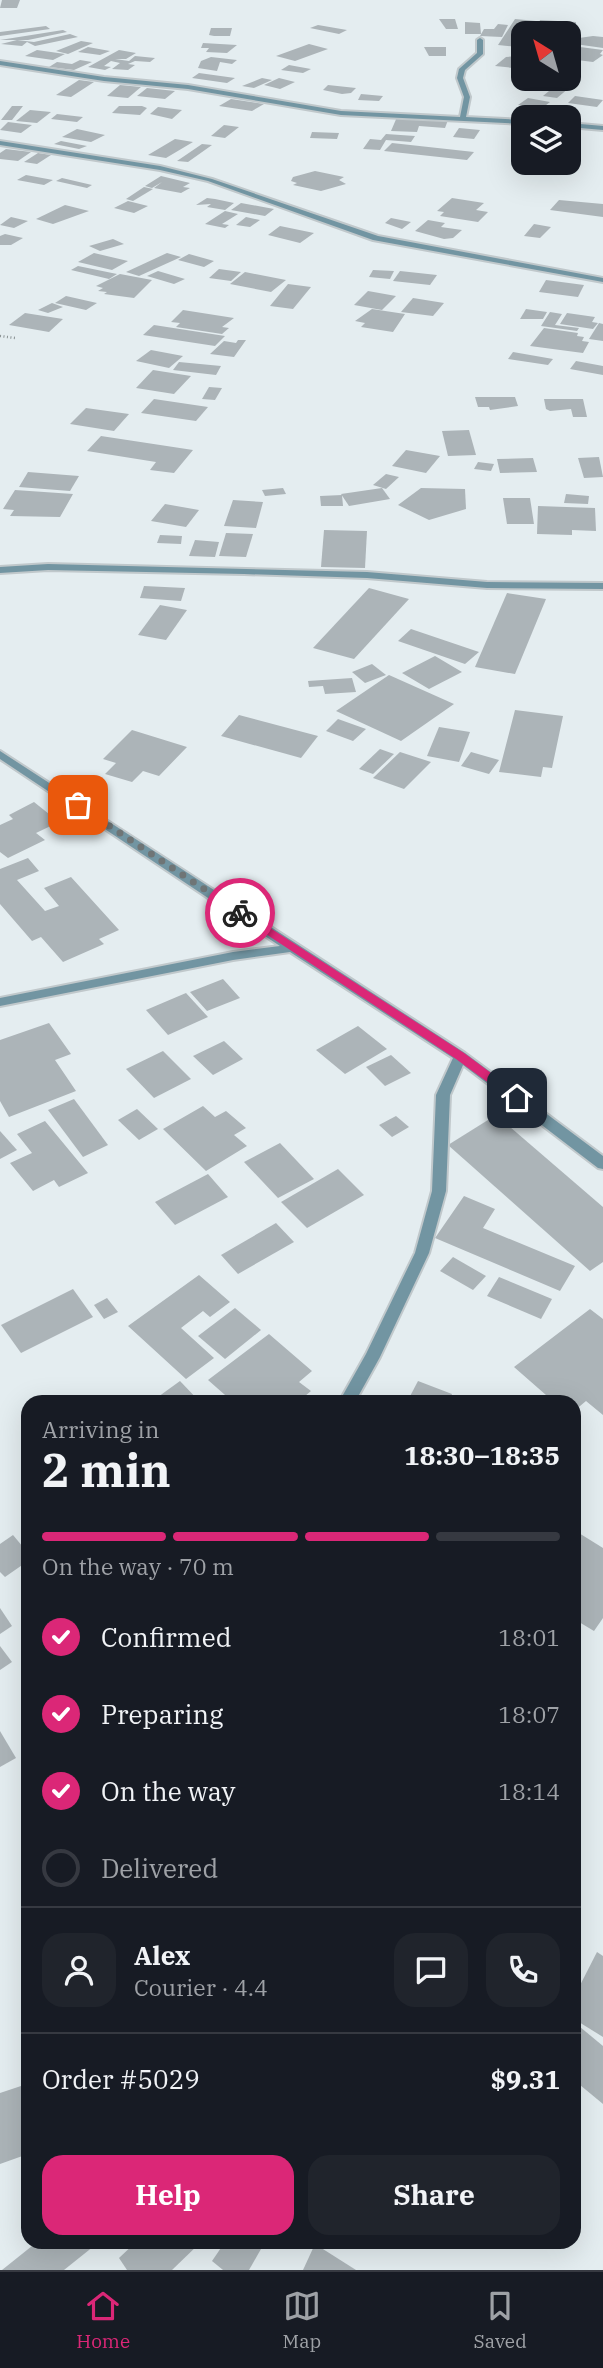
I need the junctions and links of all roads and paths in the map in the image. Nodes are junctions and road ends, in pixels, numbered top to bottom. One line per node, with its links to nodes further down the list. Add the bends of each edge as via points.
1 (480, 40): 3 (street, via 480,54 462,69 460,78 467,97)
2 (0, 63): 3 (street, via 188,87 341,113)
3 (463, 119): 4 (street)
4 (511, 121)
5 (581, 126): 6 (street)
6 (603, 128)
7 (0, 143): 8 (street, via 160,168 210,180 376,238)
8 (603, 280)
9 (0, 336): 10 (path)
10 (15, 338)
11 (0, 570): 12 (street, via 232,571 486,585)
12 (603, 586)
13 (0, 754): 14 (street)
14 (292, 948): 15 (street); 16 (street)
15 (0, 1002)
16 (460, 1056): 17 (street); 18 (street, via 443,1095 439,1191 422,1253)
17 (603, 1164)
18 (351, 1395)

